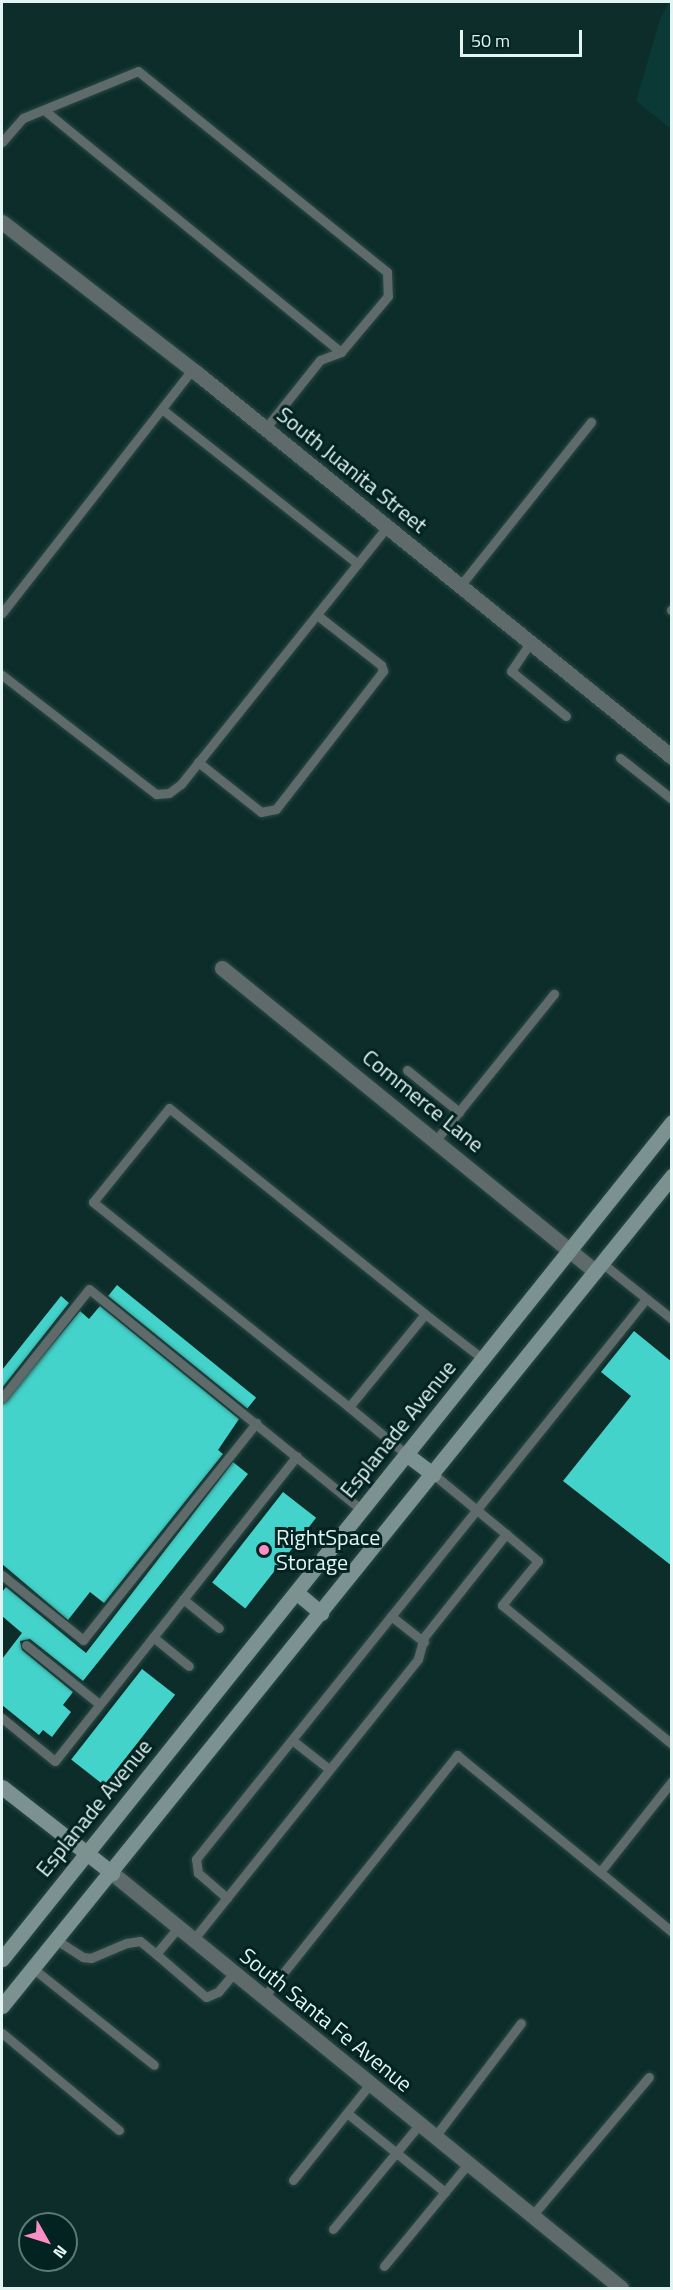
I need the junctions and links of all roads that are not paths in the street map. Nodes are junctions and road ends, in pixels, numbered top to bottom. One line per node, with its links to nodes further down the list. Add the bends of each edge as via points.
1 (44, 110): 2 (lane, via 23,118); 4 (lane); 4 (lane, via 138,71 387,272 388,296)
2 (2, 142)
3 (2, 222): 5 (street, South Juanita Street)
4 (341, 352): 8 (lane, via 320,360)
5 (192, 370): 6 (lane); 8 (street, South Juanita Street)
6 (163, 410): 10 (lane); 12 (lane)
7 (591, 422): 11 (lane)
8 (266, 429): 9 (street, South Juanita Street)
9 (387, 527): 10 (lane); 11 (street, South Juanita Street)
10 (358, 564): 13 (lane)
11 (460, 586): 14 (street, South Juanita Street)
12 (2, 613)
13 (317, 615): 19 (lane); 19 (lane, via 383,671 276,809 261,812)
14 (530, 643): 16 (lane, via 511,671); 17 (street, South Juanita Street)
15 (2, 675): 19 (lane, via 156,794 169,793 181,784)
16 (567, 716)
17 (671, 756)
18 (620, 758): 20 (lane)
19 (198, 762)
20 (672, 799)
21 (222, 968): 26 (street, Commerce Lane)
22 (554, 994): 24 (lane)
23 (407, 1070): 24 (lane)
24 (459, 1112): 26 (lane)
25 (672, 1122): 28 (main road, Esplanade Avenue)
26 (436, 1140): 28 (street, Commerce Lane)
27 (672, 1176): 29 (main road)
28 (570, 1250): 29 (street, Commerce Lane); 33 (main road, Esplanade Avenue)
29 (598, 1267): 30 (lane); 39 (main road)
30 (646, 1299): 32 (lane); 41 (lane)
31 (425, 1314): 33 (lane); 35 (lane); 35 (lane, via 169,1108 93,1202)
32 (672, 1319)
33 (483, 1359): 37 (main road, Esplanade Avenue)
34 (2, 1398): 36 (lane, via 89,1289)
35 (349, 1407): 37 (lane)
36 (256, 1423): 38 (lane); 43 (lane, via 82,1640)
37 (406, 1454): 39 (main road); 40 (main road, Esplanade Avenue)
38 (297, 1456): 40 (lane); 45 (lane)
39 (433, 1474): 41 (lane); 46 (main road)
40 (362, 1510): 44 (main road, Esplanade Avenue)
41 (477, 1510): 42 (lane); 47 (lane)
42 (506, 1534): 50 (lane, via 424,1637); 56 (lane, via 538,1561 502,1605)
43 (2, 1575)
44 (296, 1592): 46 (main road); 60 (main road, Esplanade Avenue)
45 (183, 1599): 48 (lane); 49 (lane)
46 (321, 1613): 62 (main road)
47 (392, 1616): 50 (lane); 55 (lane)
48 (219, 1628)
49 (153, 1637): 52 (lane); 53 (lane)
50 (424, 1642): 57 (lane, via 418,1659)
51 (26, 1646): 53 (lane)
52 (189, 1666)
53 (99, 1704): 54 (lane, via 55,1761)
54 (2, 1718)
55 (292, 1740): 57 (lane); 63 (lane, via 196,1859 198,1873)
56 (672, 1744)
57 (329, 1769): 63 (lane)
58 (672, 1781): 61 (lane)
59 (2, 1787): 60 (main road, South Santa Fe Avenue)
60 (86, 1854): 62 (main road, South Santa Fe Avenue); 69 (main road, Esplanade Avenue)
61 (600, 1872): 65 (lane); 72 (lane, via 458,1755)
62 (112, 1874): 64 (street, South Santa Fe Avenue); 67 (main road)
63 (227, 1898): 66 (lane)
64 (178, 1928): 66 (street, South Santa Fe Avenue); 68 (lane)
65 (672, 1932)
66 (193, 1940): 71 (street, South Santa Fe Avenue)
67 (58, 1941): 68 (lane, via 91,1958 127,1942 140,1941); 70 (main road)
68 (156, 1953): 71 (lane, via 206,1996 218,1992)
69 (2, 1959)
70 (34, 1970): 73 (main road); 76 (lane)
71 (234, 1973): 72 (street, South Santa Fe Avenue)
72 (264, 1997): 78 (street, South Santa Fe Avenue)
73 (2, 2006)
74 (521, 2023): 82 (lane)
75 (2, 2033): 81 (lane)
76 (154, 2065)
77 (649, 2077): 87 (lane)
78 (370, 2084): 79 (lane); 80 (street, South Santa Fe Avenue)
79 (347, 2113): 83 (lane); 85 (lane)
80 (419, 2125): 82 (street, South Santa Fe Avenue); 83 (lane)
81 (119, 2130)
82 (434, 2138): 84 (street, South Santa Fe Avenue)
83 (397, 2153): 86 (lane); 88 (lane)
84 (467, 2165): 86 (lane); 87 (street, South Santa Fe Avenue)
85 (293, 2180)
86 (445, 2192): 89 (lane)
87 (531, 2217): 90 (street, South Santa Fe Avenue)
88 (333, 2229)
89 (384, 2266)
90 (621, 2289)

